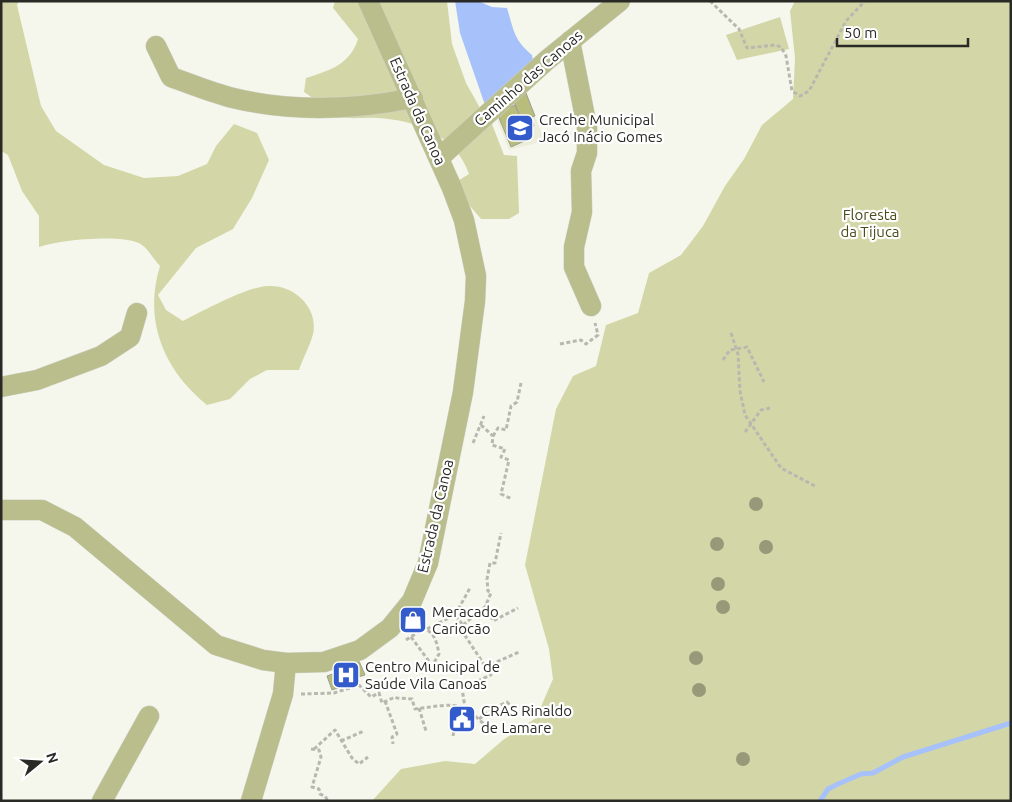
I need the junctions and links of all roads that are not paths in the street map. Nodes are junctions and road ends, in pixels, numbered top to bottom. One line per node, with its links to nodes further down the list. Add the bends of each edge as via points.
1 (368, 1): 5 (street, Estrada da Canoa)
2 (620, 1): 3 (street, Caminho das Canoas)
3 (570, 41): 6 (street, Caminho das Canoas); 7 (street, via 587,127 587,153 581,171 582,212 574,247 574,267)
4 (156, 46): 5 (street, via 171,77 231,98 291,107 334,107)
5 (413, 98): 6 (street, Estrada da Canoa)
6 (439, 158): 11 (street, Estrada da Canoa, via 464,220 476,276 476,301 462,392 428,563 412,601 390,628 360,650 324,662)
7 (591, 306)
8 (138, 313): 9 (street, via 130,337 101,356 37,380)
9 (1, 387)
10 (1, 510): 11 (street, Estrada da Canoa, via 42,510 75,527 216,645 263,660)
11 (286, 663): 14 (street, via 283,694)
12 (149, 716): 13 (street)
13 (102, 801)
14 (251, 801)

